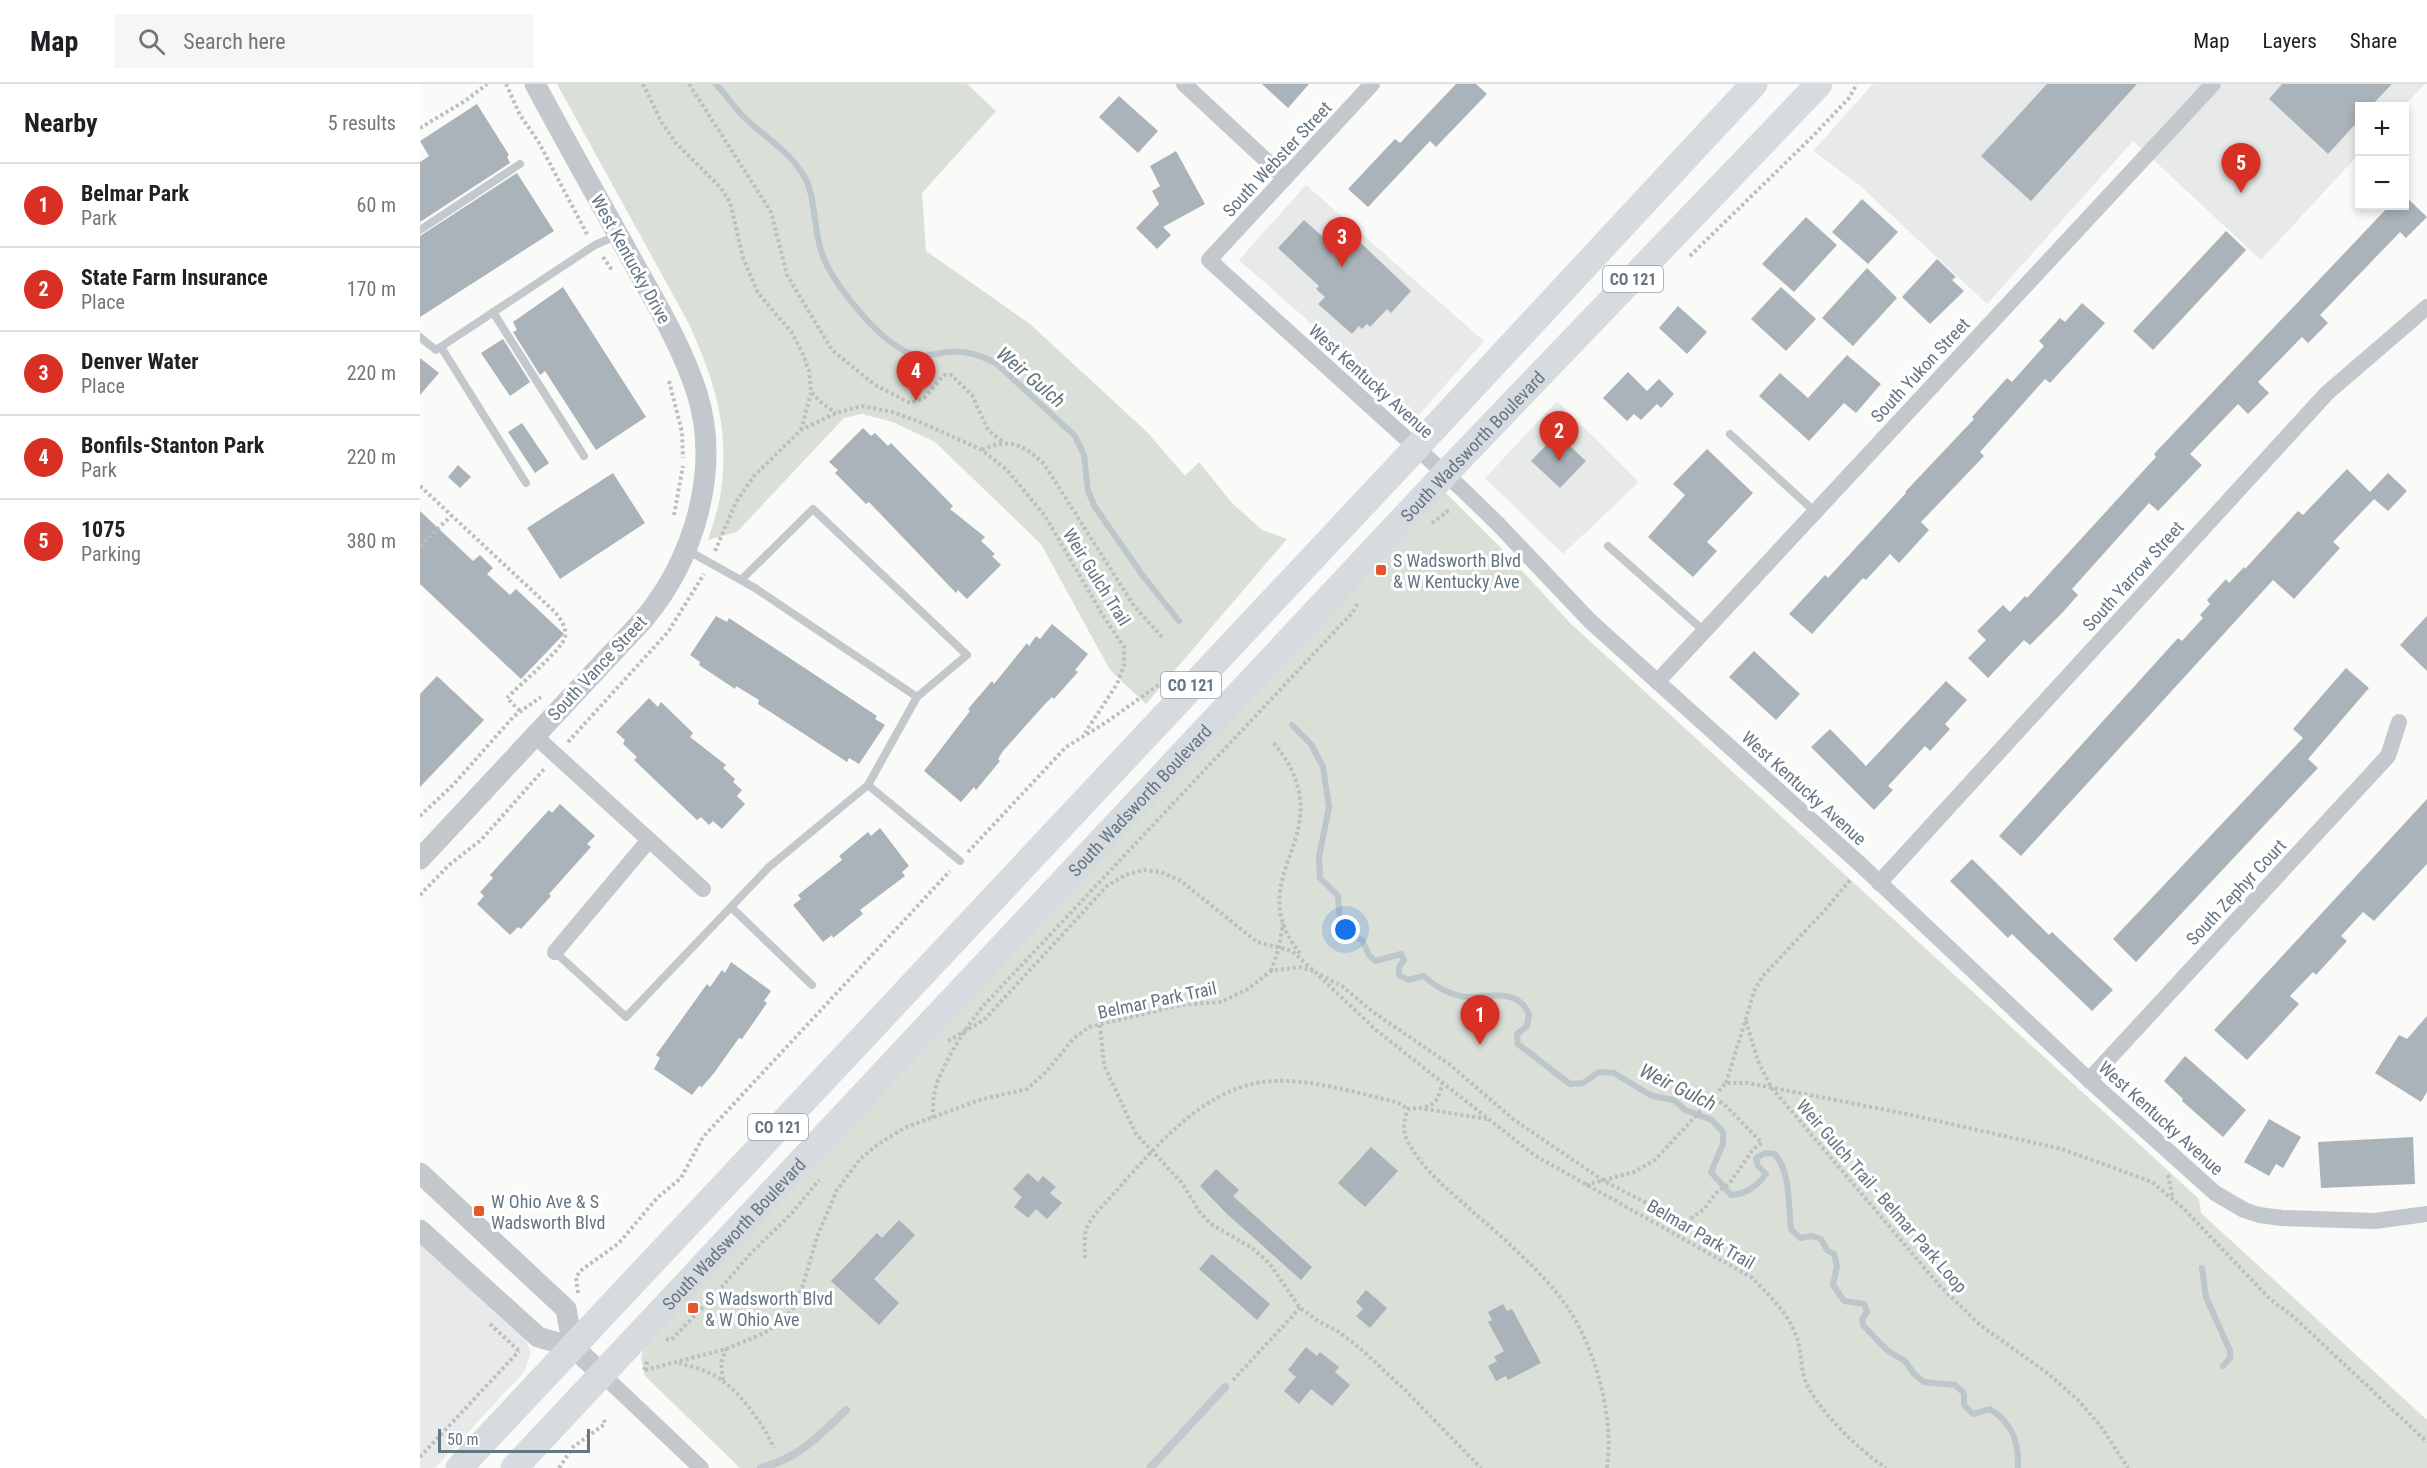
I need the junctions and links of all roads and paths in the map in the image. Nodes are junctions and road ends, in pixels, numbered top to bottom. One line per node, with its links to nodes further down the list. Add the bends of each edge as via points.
1 (487, 84): 11 (path)
2 (506, 84): 14 (path)
3 (535, 84): 16 (street, West Kentucky Drive)
4 (643, 84): 25 (path, via 676,143 730,202 751,278 758,293 792,333 809,371)
5 (689, 84): 29 (path, via 771,212 787,275 832,350 875,385 910,403 924,398 944,375 951,375 972,395 988,430)
6 (1184, 84): 13 (street)
7 (1372, 84): 13 (street, South Webster Street)
8 (1754, 84): 30 (main road, CO 121)
9 (1820, 84): 33 (main road, South Wadsworth Boulevard / CO 121)
10 (2212, 84): 36 (street, South Yukon Street)
11 (420, 128)
12 (520, 164): 15 (lane)
13 (1285, 178): 17 (street, South Webster Street)
14 (582, 228)
15 (420, 230)
16 (618, 235): 21 (lane, via 595,245); 28 (street, West Kentucky Drive, via 684,360 699,402)
17 (1209, 260): 30 (street, West Kentucky Avenue)
18 (608, 264): 19 (path)
19 (618, 279)
20 (2427, 307): 60 (street, South Yarrow Street, via 2327,393)
21 (493, 312): 23 (lane); 32 (lane)
22 (420, 337): 23 (lane, via 436,350)
23 (441, 347): 34 (lane)
24 (669, 379): 38 (path, via 682,432 683,462)
25 (811, 392): 26 (path); 26 (path, Weir Gulch Trail, via 801,430)
26 (837, 413): 31 (path, Weir Gulch Trail, via 862,405 892,412)
27 (1730, 434): 36 (lane)
28 (705, 441): 41 (street, South Vance Street, via 700,500)
29 (1004, 443): 31 (path); 44 (path, Weir Gulch Trail, via 1028,449 1044,464 1134,606)
30 (1416, 448): 33 (street, West Kentucky Avenue); 89 (main road, CO 121)
31 (982, 450): 51 (path, Weir Gulch Trail, via 1007,470 1044,516 1124,647 1124,665 1117,684)
32 (584, 456)
33 (1445, 474): 46 (street, West Kentucky Avenue, via 1590,621); 94 (main road, South Wadsworth Boulevard / CO 121)
34 (526, 483)
35 (420, 486): 37 (path)
36 (1815, 512): 43 (street, South Yukon Street)
37 (452, 516): 39 (path); 49 (path, via 564,624 565,638 558,648 507,698)
38 (672, 525)
39 (420, 546)
40 (1608, 546): 43 (lane)
41 (687, 550): 42 (lane); 52 (street, South Vance Street, via 648,613)
42 (741, 580): 48 (lane); 48 (lane, via 813,508 967,655)
43 (1704, 631): 46 (street, South Yukon Street)
44 (1163, 638)
45 (1172, 675): 51 (path)
46 (1657, 682): 59 (street, West Kentucky Avenue)
47 (542, 696): 49 (path)
48 (916, 697): 54 (lane)
49 (521, 712): 55 (path)
50 (2399, 722): 71 (street, South Zephyr Court, via 2388,756)
51 (1086, 733): 58 (path, via 1066,747)
52 (534, 736): 56 (street); 57 (street, South Vance Street)
53 (1274, 742): 63 (path, via 1288,760 1300,793 1298,828 1280,885)
54 (868, 784): 58 (lane); 62 (lane, via 770,867)
55 (420, 816)
56 (649, 840): 61 (street); 65 (street)
57 (420, 859)
58 (960, 861): 87 (path, via 703,1137 681,1178 657,1198 619,1243 580,1271 576,1278)
59 (1861, 865): 60 (street, West Kentucky Avenue); 69 (path, via 1762,977)
60 (1879, 883): 71 (street, West Kentucky Avenue)
61 (703, 889)
62 (731, 907): 65 (lane, via 626,1017); 68 (lane)
63 (1283, 922): 64 (path); 67 (path, via 1296,949)
64 (1279, 948): 66 (path); 67 (path, via 1292,951); 78 (path, via 1257,942 1181,881 1144,870 1125,875 1107,886 984,1020 966,1030 937,1081)
65 (555, 952)
66 (1271, 971): 67 (path, Belmar Park Trail, via 1299,967); 70 (path, Belmar Park Trail, via 1221,1002 1181,1005)
67 (1315, 972): 72 (path, via 1376,1030); 82 (path, via 1342,986 1449,1064 1513,1119)
68 (812, 985)
69 (1746, 1022): 73 (path); 74 (path, Weir Gulch Trail - Belmar Park Loop, via 1758,1061)
70 (1100, 1025): 78 (path, Belmar Park Trail, via 1089,1027 1074,1038 1027,1089 979,1100); 80 (path, via 1104,1065 1136,1134)
71 (2089, 1080): 84 (street, West Kentucky Avenue, via 2204,1184 2244,1210 2282,1218 2375,1221)
72 (1442, 1083): 76 (path, via 1439,1098 1430,1106); 79 (path)
73 (1726, 1083): 74 (path); 75 (path)
74 (1772, 1087): 99 (path, via 2062,1149 2152,1182 2184,1209 2270,1299); 111 (path, Weir Gulch Trail - Belmar Park Loop, via 1939,1285 1980,1325 2078,1400)
75 (1713, 1098): 82 (path, via 1655,1160); 82 (path, via 1724,1104 1762,1143 1705,1208 1685,1223)
76 (1419, 1108): 77 (path); 79 (path)
77 (1408, 1110): 80 (path, via 1397,1102 1320,1085 1275,1080 1233,1090 1199,1108); 109 (path, via 1404,1119 1406,1138 1419,1159 1546,1282 1570,1311 1598,1375 1605,1406)
78 (933, 1118): 90 (path, Belmar Park Trail, via 877,1145 854,1167 827,1209 792,1310 768,1331)
79 (1487, 1119): 83 (path, via 1534,1155)
80 (1151, 1152): 86 (path, via 1086,1230); 88 (path, via 1182,1183 1211,1224 1252,1248 1270,1264)
81 (420, 1173): 89 (street, via 566,1309)
82 (1604, 1180): 83 (path)
83 (1586, 1185): 110 (path, Belmar Park Trail, via 1751,1277 1779,1306 1796,1335 1806,1383 1820,1406)
84 (2427, 1214)
85 (420, 1230): 89 (street, via 538,1337)
86 (1085, 1258)
87 (579, 1296)
88 (1300, 1308): 96 (path); 108 (path, via 1362,1350)
89 (573, 1347): 94 (street); 102 (main road, CO 121)
90 (726, 1349): 92 (path, Belmar Park Trail); 95 (path, via 721,1364)
91 (519, 1351): 100 (path)
92 (678, 1363): 93 (path, Belmar Park Trail); 95 (path)
93 (644, 1370)
94 (601, 1373): 103 (main road, South Wadsworth Boulevard / CO 121); 105 (street)
95 (723, 1381): 101 (path, via 753,1413)
96 (1225, 1387): 107 (lane)
97 (846, 1410): 101 (lane, via 813,1443)
98 (604, 1418): 104 (path, via 605,1424 573,1448)
99 (2427, 1442)
100 (420, 1457)
101 (780, 1463): 106 (lane)
102 (459, 1468)
103 (514, 1468)
104 (558, 1468)
105 (700, 1468)
106 (761, 1468)
107 (1150, 1468)
108 (1481, 1468)
109 (1607, 1468)
110 (1886, 1468)
111 (2128, 1468)

